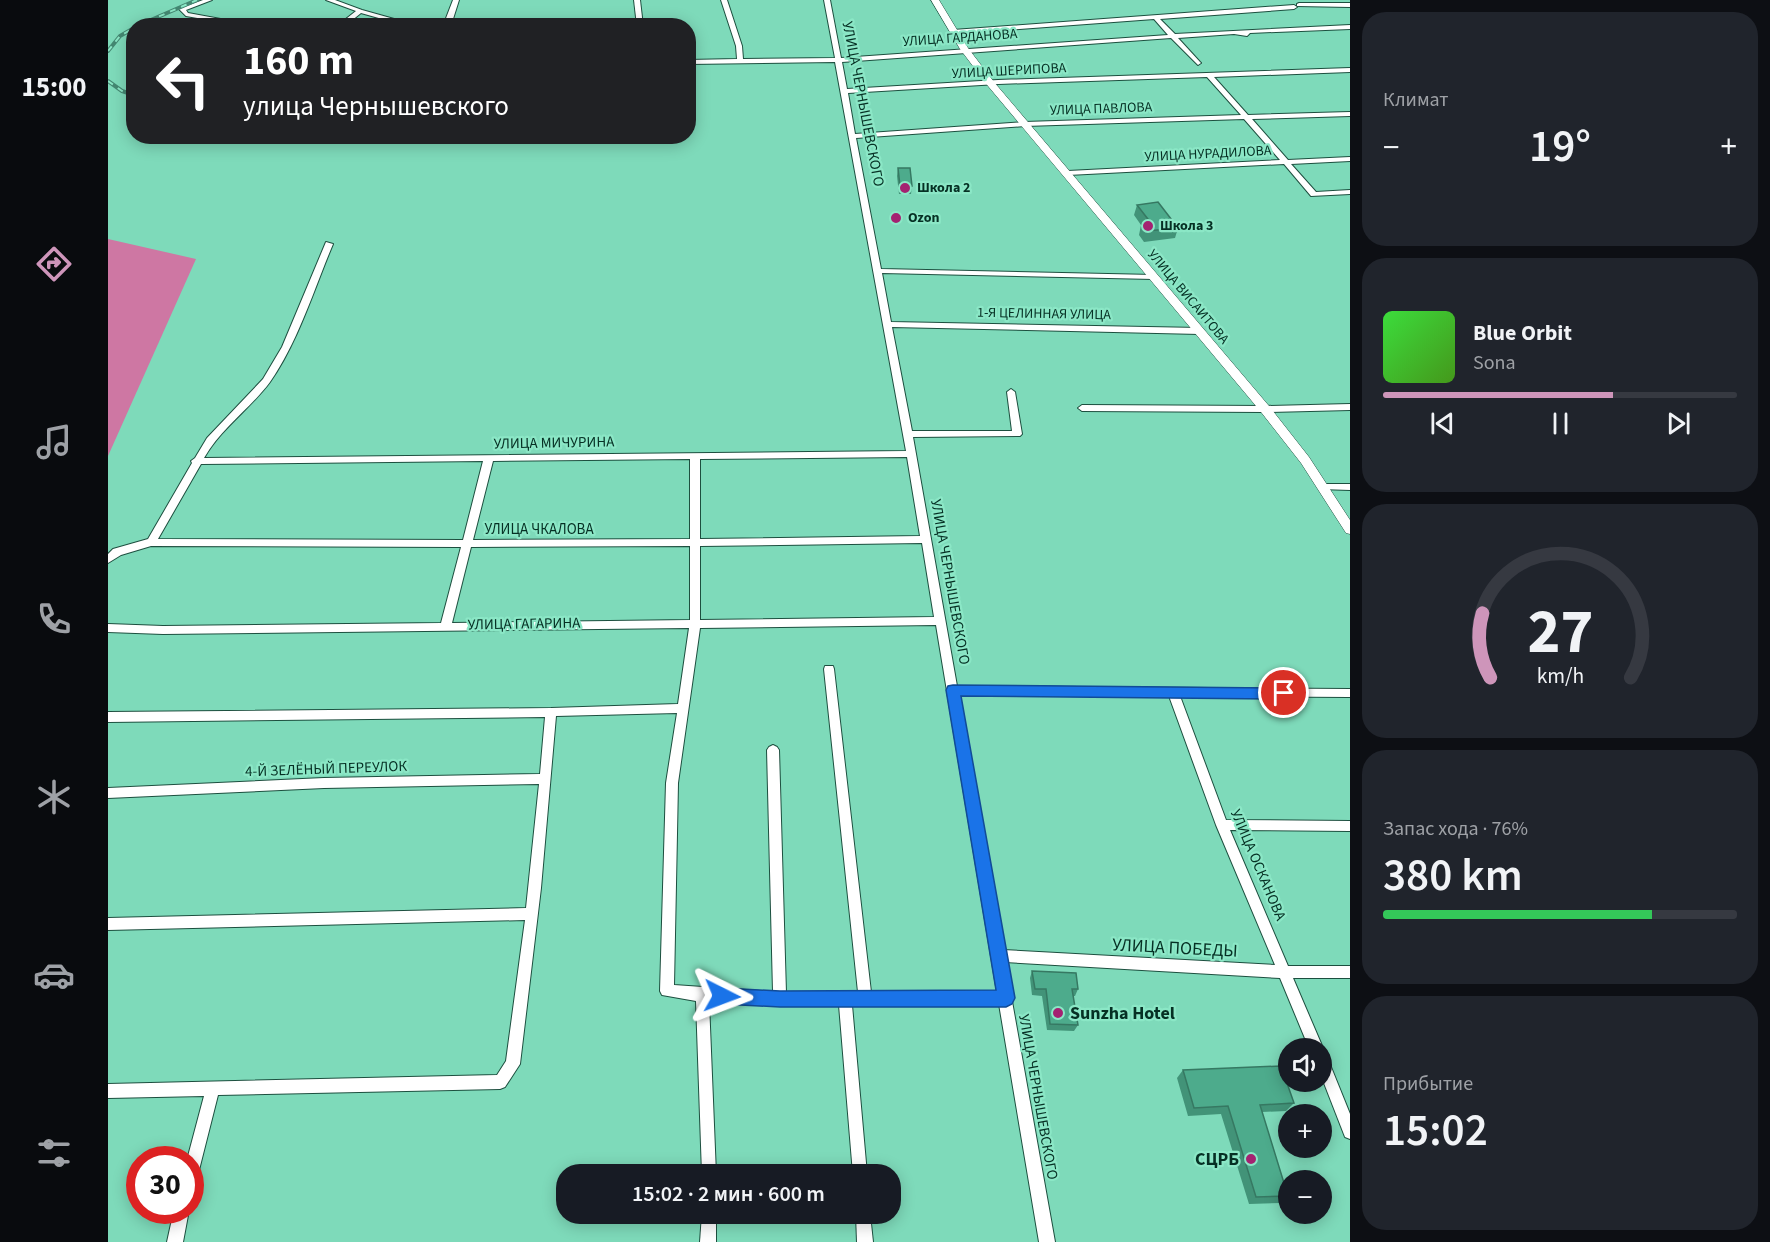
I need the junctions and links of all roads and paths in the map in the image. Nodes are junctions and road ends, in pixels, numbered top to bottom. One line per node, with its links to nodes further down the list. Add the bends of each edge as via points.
1 (209, 0): 11 (street, via 182,9 186,14)
2 (330, 0): 9 (street)
3 (456, 0): 14 (street)
4 (637, 0): 15 (street)
5 (724, 0): 24 (street, via 739,46)
6 (827, 0): 22 (street, УЛИЦА ЧЕРНЫШЕВСКОГО)
7 (935, 0): 17 (street, УЛИЦА ВИСАИТОВА)
8 (1350, 4): 10 (street)
9 (360, 11): 12 (street); 13 (street)
10 (1154, 16): 17 (street); 20 (street)
11 (209, 18)
12 (351, 18)
13 (384, 18)
14 (450, 18)
15 (639, 18)
16 (1350, 27): 18 (street, УЛИЦА ГАРДАНОВА)
17 (953, 32): 21 (street, УЛИЦА ВИСАИТОВА)
18 (1234, 32): 19 (street, УЛИЦА ГАРДАНОВА); 20 (street, УЛИЦА ГАРДАНОВА)
19 (1247, 34)
20 (1174, 37): 21 (street, УЛИЦА ГАРДАНОВА); 25 (street)
21 (964, 49): 22 (street, УЛИЦА ГАРДАНОВА); 28 (street, УЛИЦА ВИСАИТОВА)
22 (839, 60): 24 (street, УЛИЦА ГАРДАНОВА); 29 (street, УЛИЦА ЧЕРНЫШЕВСКОГО)
23 (696, 62): 24 (street, УЛИЦА ГАРДАНОВА)
24 (740, 62)
25 (1198, 63)
26 (1350, 70): 27 (street, УЛИЦА ШЕРИПОВА)
27 (1209, 75): 28 (street, УЛИЦА ШЕРИПОВА); 31 (street)
28 (991, 84): 29 (street, УЛИЦА ШЕРИПОВА); 32 (street, УЛИЦА ВИСАИТОВА)
29 (845, 91): 33 (street, УЛИЦА ЧЕРНЫШЕВСКОГО)
30 (1350, 114): 31 (street, УЛИЦА ПАВЛОВА)
31 (1246, 117): 32 (street, УЛИЦА ПАВЛОВА); 35 (street)
32 (1026, 123): 33 (street, УЛИЦА ПАВЛОВА); 36 (street, УЛИЦА ВИСАИТОВА)
33 (853, 136): 39 (street, УЛИЦА ЧЕРНЫШЕВСКОГО)
34 (1350, 159): 35 (street, УЛИЦА НУРАДИЛОВА)
35 (1285, 162): 36 (street, УЛИЦА НУРАДИЛОВА); 37 (street, via 1314,194)
36 (1068, 173): 40 (street, УЛИЦА ВИСАИТОВА)
37 (1350, 192)
38 (329, 244): 51 (street, via 286,347 266,381 210,440)
39 (877, 271): 40 (street); 41 (street, УЛИЦА ЧЕРНЫШЕВСКОГО)
40 (1154, 277): 42 (street, УЛИЦА ВИСАИТОВА)
41 (887, 324): 42 (street, 1-Я ЦЕЛИННАЯ УЛИЦА); 47 (street, УЛИЦА ЧЕРНЫШЕВСКОГО)
42 (1200, 331): 46 (street, УЛИЦА ВИСАИТОВА)
43 (1011, 392): 47 (street, via 1017,434)
44 (1350, 407): 46 (street)
45 (1082, 408): 46 (street)
46 (1265, 409): 52 (street, УЛИЦА ВИСАИТОВА)
47 (908, 434): 48 (street, УЛИЦА ЧЕРНЫШЕВСКОГО)
48 (912, 454): 49 (street, УЛИЦА МИЧУРИНА); 55 (street, УЛИЦА ЧЕРНЫШЕВСКОГО)
49 (696, 456): 50 (street, УЛИЦА МИЧУРИНА); 56 (street)
50 (489, 458): 51 (street, УЛИЦА МИЧУРИНА); 58 (street)
51 (196, 461): 57 (street)
52 (1323, 487): 53 (street); 54 (street, УЛИЦА ВИСАИТОВА)
53 (1350, 487)
54 (1350, 530)
55 (927, 539): 56 (street, УЛИЦА ЧКАЛОВА); 60 (street, УЛИЦА ЧЕРНЫШЕВСКОГО)
56 (694, 541): 58 (street, УЛИЦА ЧКАЛОВА); 61 (street)
57 (152, 542): 58 (street, УЛИЦА ЧКАЛОВА); 59 (street, УЛИЦА ЧКАЛОВА, via 117,552)
58 (468, 544): 62 (street)
59 (108, 559)
60 (941, 621): 61 (street, УЛИЦА ГАГАРИНА); 65 (street, УЛИЦА ЧЕРНЫШЕВСКОГО)
61 (695, 623): 62 (street, УЛИЦА ГАГАРИНА); 68 (street)
62 (446, 625): 63 (street, УЛИЦА ГАГАРИНА, via 163,630)
63 (108, 627)
64 (829, 669): 83 (street)
65 (953, 690): 66 (street); 78 (street, УЛИЦА ЧЕРНЫШЕВСКОГО)
66 (1173, 693): 67 (street); 74 (street, УЛИЦА ОСКАНОВА)
67 (1350, 693)
68 (682, 708): 69 (street); 81 (street, via 672,783 667,991)
69 (551, 712): 70 (street); 72 (street)
70 (108, 717)
71 (773, 750): 85 (street)
72 (544, 779): 73 (street, 4-Й ЗЕЛЁНЫЙ ПЕРЕУЛОК, via 324,783); 76 (street)
73 (108, 793)
74 (1222, 825): 75 (street); 79 (street, УЛИЦА ОСКАНОВА)
75 (1350, 826)
76 (532, 914): 77 (street); 88 (street, via 513,1064 500,1082)
77 (108, 924)
78 (999, 956): 79 (street, УЛИЦА ПОБЕДЫ); 84 (street, УЛИЦА ЧЕРНЫШЕВСКОГО)
79 (1285, 972): 80 (street, УЛИЦА ПОБЕДЫ); 86 (street, УЛИЦА ОСКАНОВА)
80 (1350, 972)
81 (702, 995): 85 (street); 92 (street)
82 (845, 998): 83 (street); 85 (street); 93 (street)
83 (865, 998): 84 (street)
84 (1006, 998): 100 (street, УЛИЦА ЧЕРНЫШЕВСКОГО)
85 (780, 999)
86 (1312, 1038)
87 (1332, 1087): 90 (street)
88 (212, 1090): 89 (street); 91 (street)
89 (108, 1091)
90 (1350, 1132)
91 (198, 1146)
92 (710, 1164)
93 (859, 1164)
94 (179, 1224): 97 (street)
95 (709, 1224): 98 (street)
96 (864, 1224): 99 (street)
97 (175, 1242)
98 (708, 1242)
99 (865, 1242)
100 (1047, 1242)

